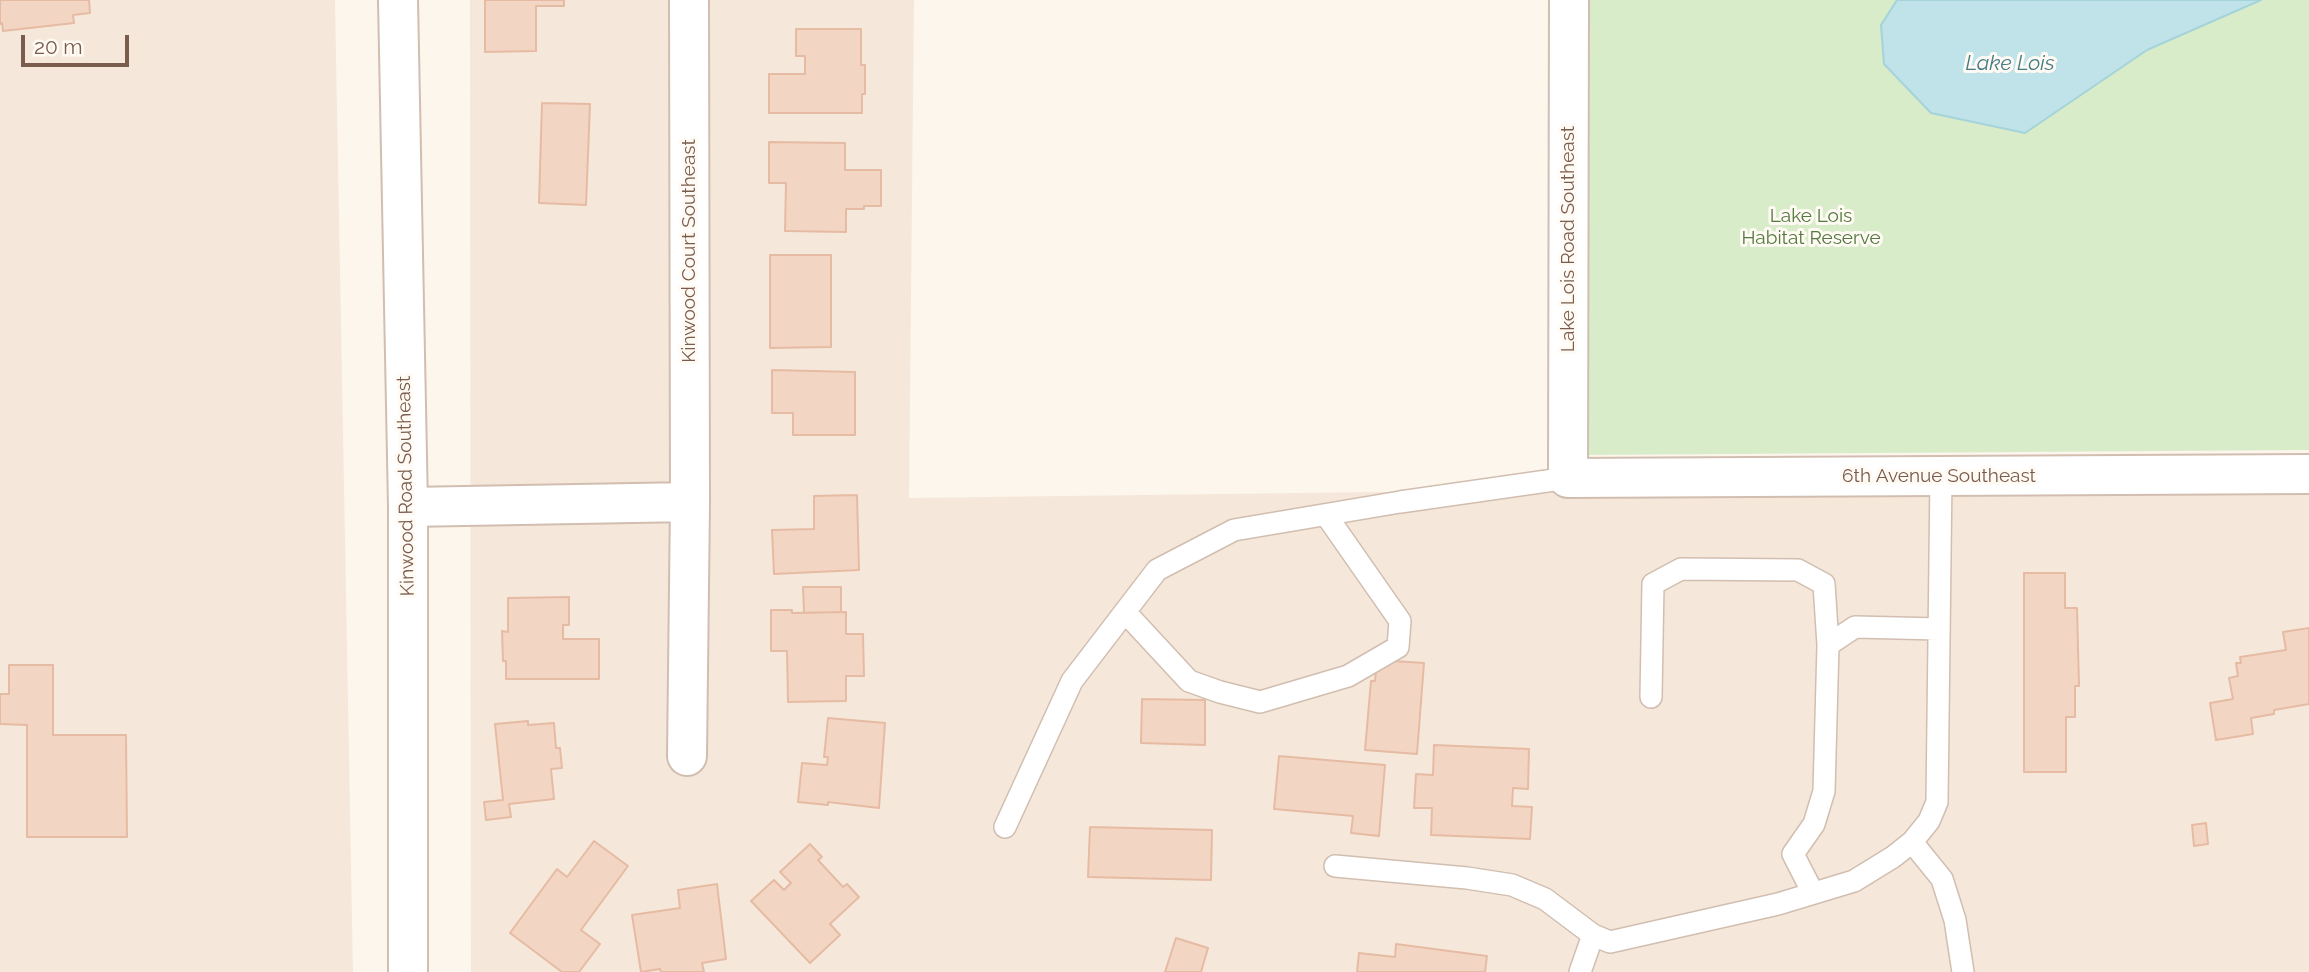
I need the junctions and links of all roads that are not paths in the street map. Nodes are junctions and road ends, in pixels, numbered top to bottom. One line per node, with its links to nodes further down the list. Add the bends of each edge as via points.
1 (398, 0): 8 (street, Kinwood Road Southeast)
2 (689, 0): 7 (street, Kinwood Court Southeast)
3 (1569, 0): 6 (street, Lake Lois Road Southeast)
4 (2309, 474): 5 (street, 6th Avenue Southeast)
5 (1941, 476): 6 (street, 6th Avenue Southeast); 11 (lane)
6 (1568, 478): 9 (lane)
7 (690, 502): 8 (street); 14 (street, Kinwood Court Southeast)
8 (408, 507): 20 (street, Kinwood Road Southeast)
9 (1326, 515): 10 (lane, via 1234,530 1157,570); 10 (lane, via 1400,621 1398,646 1348,677 1260,702 1220,692 1189,681)
10 (1125, 612): 15 (lane, via 1072,681)
11 (1939, 629): 12 (lane, via 1855,627); 16 (lane, via 1937,802)
12 (1828, 645): 13 (lane, via 1824,584 1798,570 1681,569 1653,584); 18 (lane, via 1824,792 1814,824 1793,854)
13 (1651, 697)
14 (687, 755)
15 (1005, 827)
16 (1912, 842): 18 (lane, via 1854,881); 22 (lane, via 1942,879 1955,920)
17 (1335, 866): 19 (lane, via 1512,885 1545,899)
18 (1813, 893): 19 (lane, via 1610,942)
19 (1593, 935): 21 (lane)
20 (408, 972)
21 (1580, 972)
22 (1963, 972)

